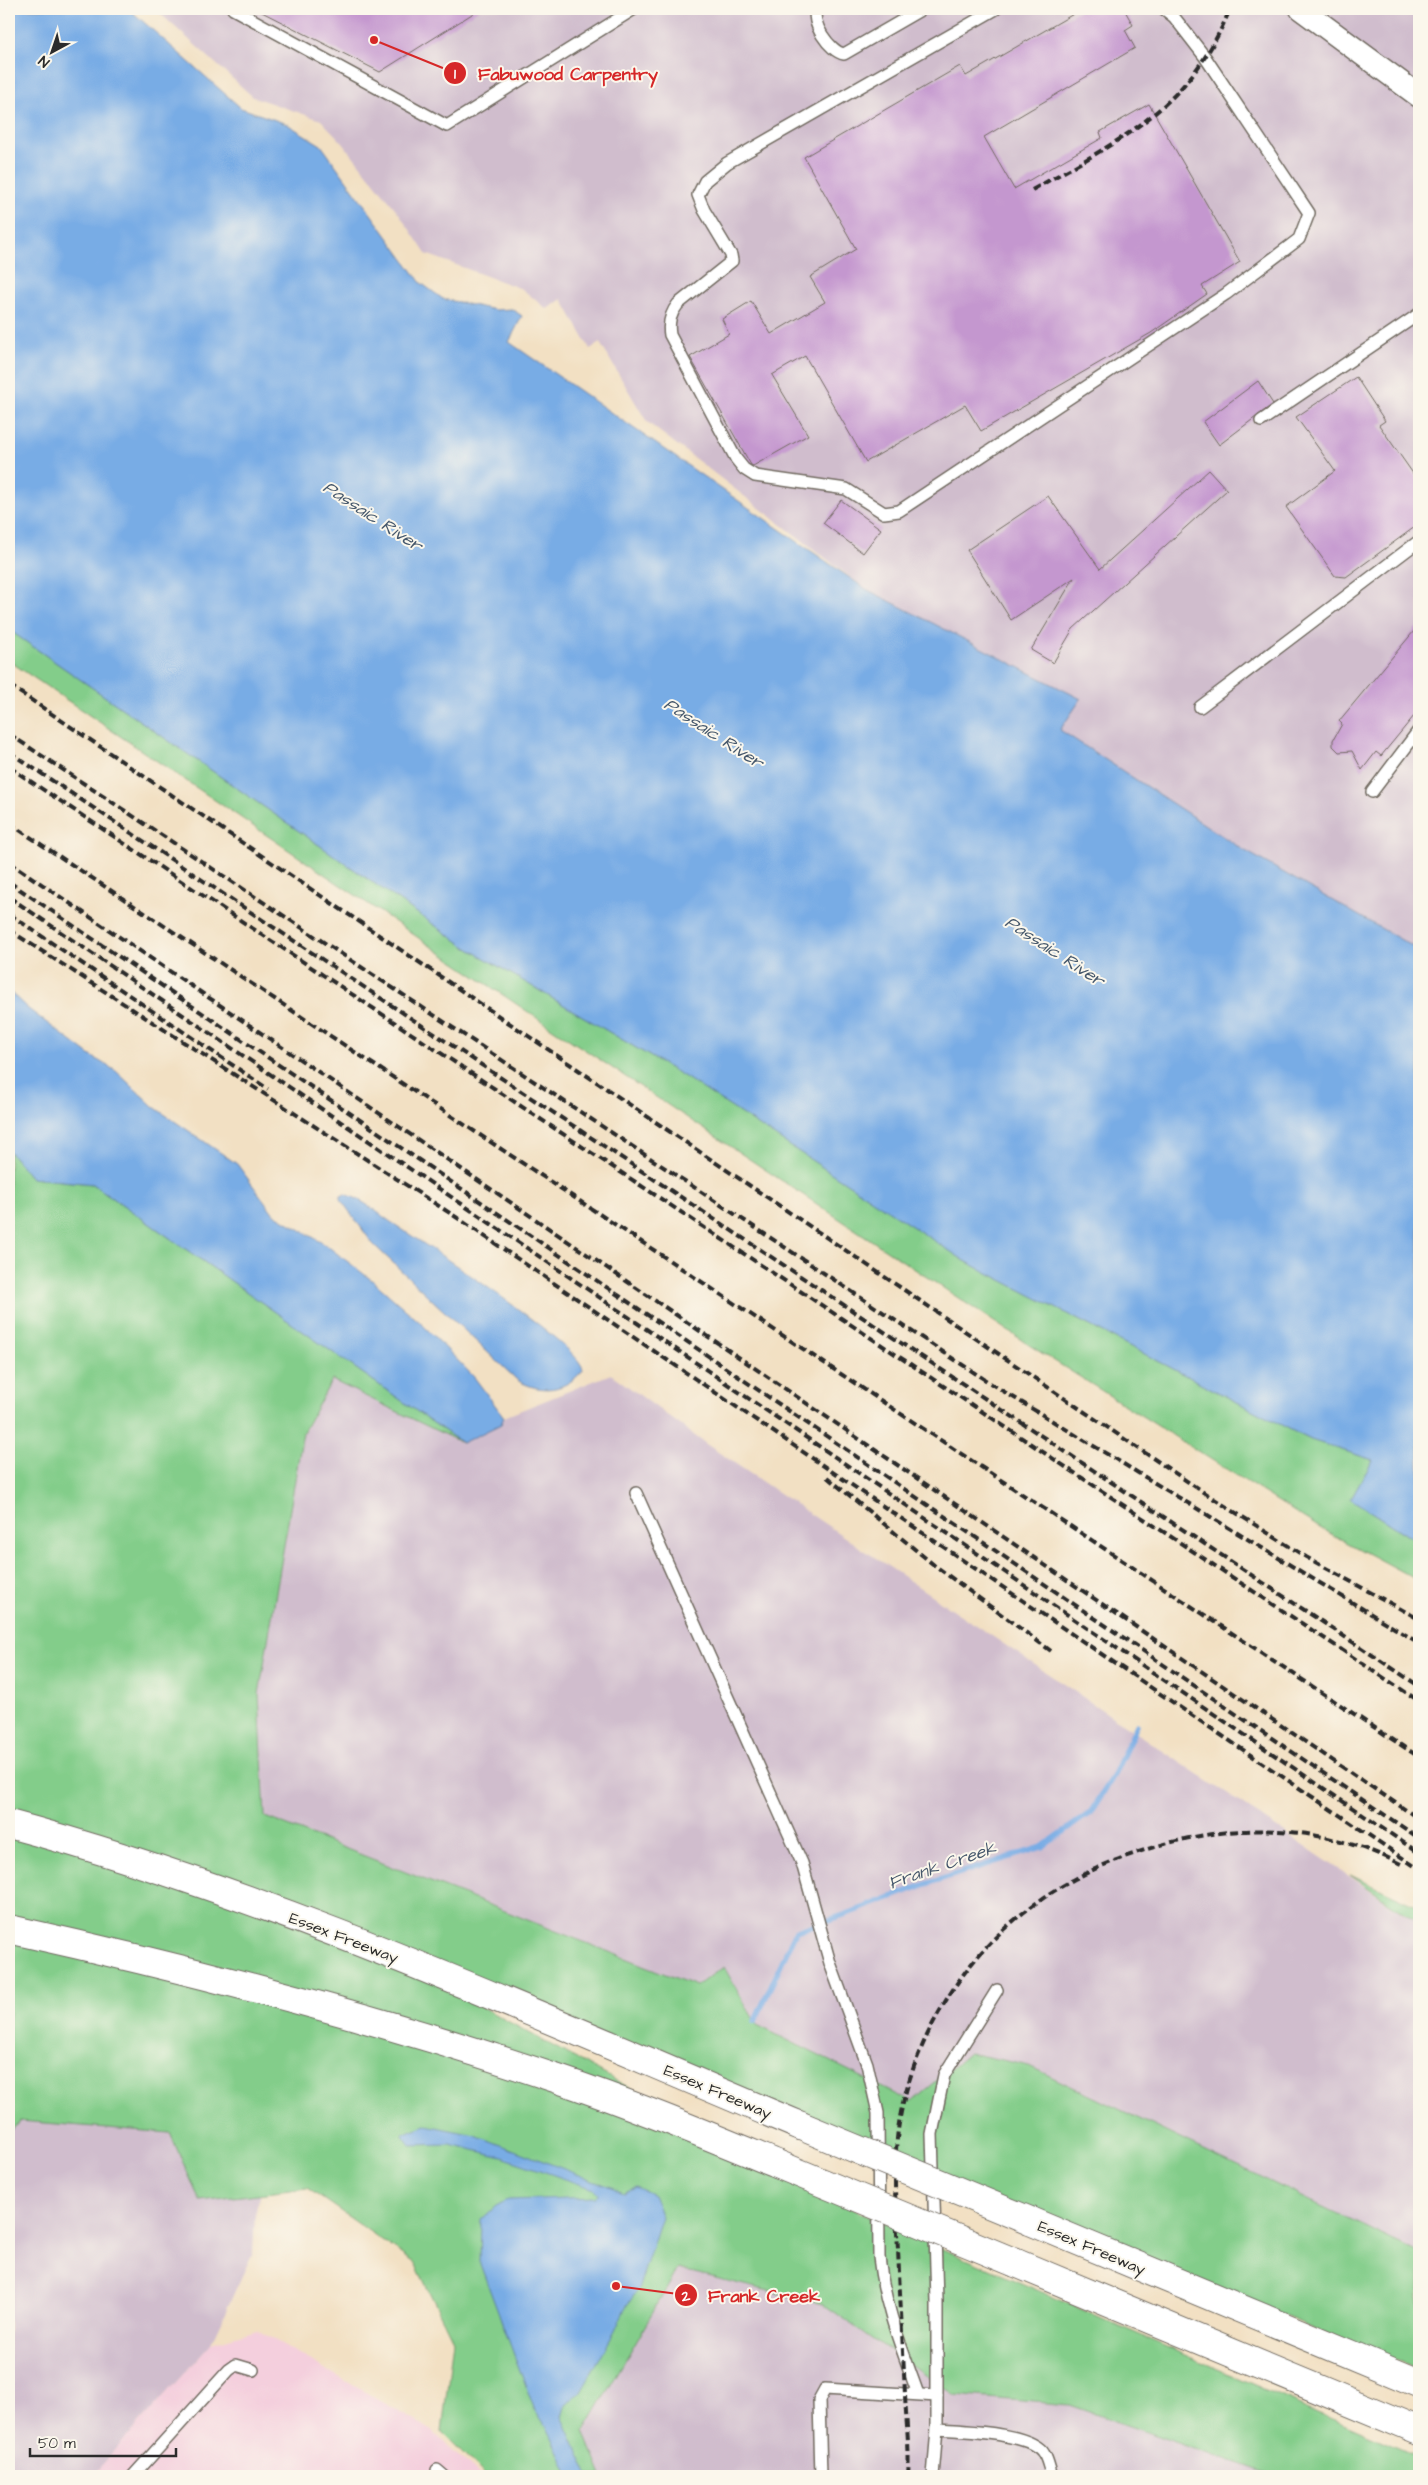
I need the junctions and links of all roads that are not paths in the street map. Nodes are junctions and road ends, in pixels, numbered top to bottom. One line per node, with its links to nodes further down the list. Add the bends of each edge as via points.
1 (234, 9): 2 (lane, via 447,126)
2 (634, 9)
3 (817, 9): 4 (lane, via 815,20 831,48 844,54)
4 (922, 9)
5 (996, 9): 8 (lane, via 727,163 705,181 698,195 732,255 732,261 678,304 668,325 670,335 736,459 755,476 846,489 884,513 899,511 1167,335 1299,239 1309,213)
6 (1164, 9): 8 (lane)
7 (1301, 9): 9 (street)
8 (1177, 13)
9 (1419, 96)
10 (1419, 314): 11 (lane)
11 (1261, 421)
12 (1419, 541): 13 (lane)
13 (1200, 707)
14 (1419, 730): 15 (lane)
15 (1372, 792)
16 (636, 1493): 22 (lane, via 802,1863 830,1963 867,2064 878,2113 881,2278 891,2318)
17 (9, 1824): 21 (highway, Essex Freeway, bridge, via 143,1863 280,1911 412,1963)
18 (9, 1929): 25 (highway, bridge, via 188,1971 456,2047 608,2097)
19 (997, 1990): 23 (lane, via 944,2075 932,2134)
20 (253, 2370): 26 (lane, via 236,2365 229,2370)
21 (1419, 2383)
22 (918, 2394): 23 (lane); 27 (lane, via 825,2389 819,2400)
23 (937, 2396): 24 (lane)
24 (937, 2429): 28 (lane); 29 (lane, via 1008,2436 1027,2442 1044,2453)
25 (1419, 2431)
26 (133, 2476)
27 (821, 2476)
28 (933, 2476)
29 (1052, 2476)

